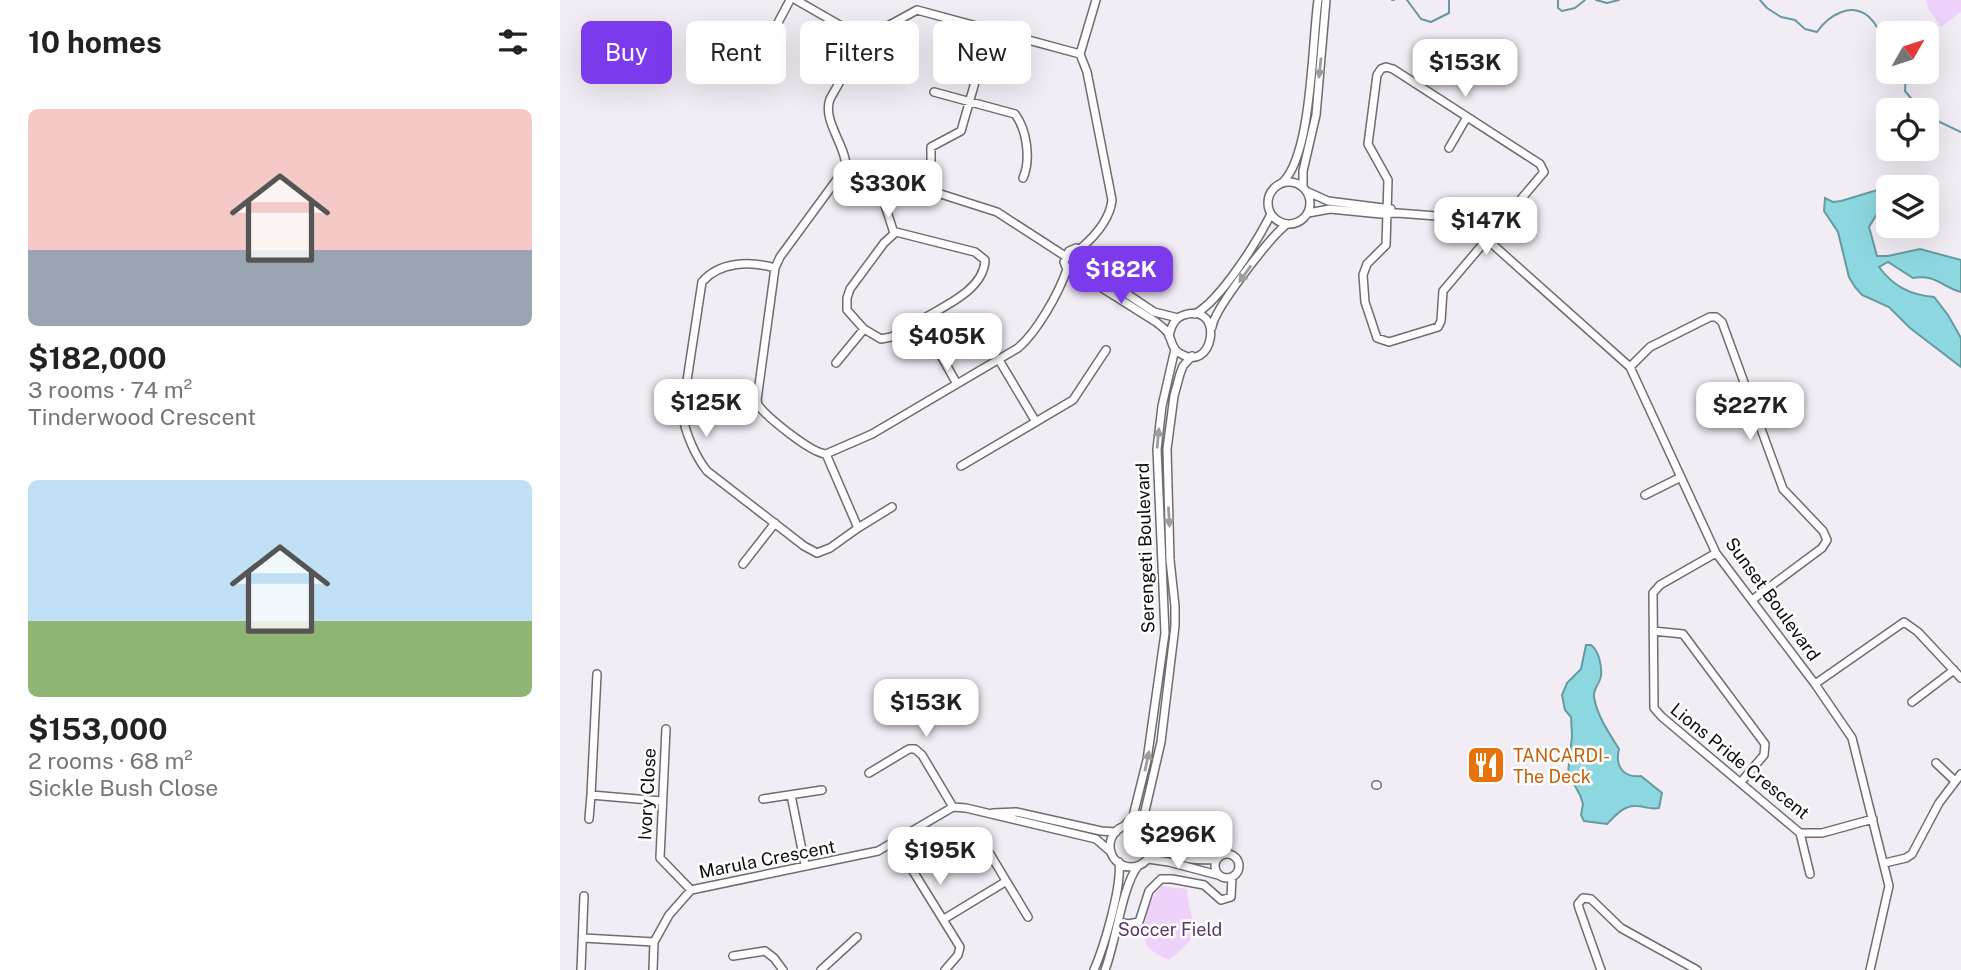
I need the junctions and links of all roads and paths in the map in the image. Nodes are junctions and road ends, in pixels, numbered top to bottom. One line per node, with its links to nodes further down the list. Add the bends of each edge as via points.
1 (790, 0): 8 (street)
2 (796, 0): 9 (street)
3 (920, 0): 7 (street)
4 (1096, 0): 13 (street)
5 (1318, 0): 23 (street, via 1305,124 1294,168)
6 (1326, 0): 26 (street, one-way to 26, via 1316,116 1303,171)
7 (917, 10): 10 (street); 11 (street)
8 (779, 21)
9 (833, 21)
10 (897, 21)
11 (957, 21)
12 (1031, 41): 13 (street)
13 (1080, 54): 34 (street, via 1112,200)
14 (839, 84): 20 (street, via 827,110)
15 (974, 84): 17 (street)
16 (934, 92): 17 (street)
17 (969, 101): 21 (street, via 961,131 931,147); 22 (street, via 1017,117 1028,162)
18 (1467, 117): 19 (street); 29 (street, via 1393,69 1381,69 1368,144 1388,180); 35 (street, via 1544,169 1543,177)
19 (1449, 148)
20 (846, 169): 24 (street); 39 (street)
21 (931, 177): 25 (street); 27 (street)
22 (1023, 178)
23 (1283, 182): 26 (street); 31 (street, via 1269,197)
24 (878, 184): 25 (street); 33 (street)
25 (925, 189): 27 (street)
26 (1305, 189): 28 (street, via 1322,200); 30 (street, via 1311,204)
27 (937, 192): 37 (street, via 998,212)
28 (1358, 208): 29 (street); 30 (street)
29 (1387, 211): 35 (street, Sunset Boulevard, via 1456,216); 35 (street, via 1386,245 1364,268 1362,287 1375,332 1383,342 1438,327 1443,291)
30 (1308, 213): 32 (street, via 1301,221)
31 (1271, 214): 32 (street); 44 (street, via 1216,295)
32 (1287, 224): 48 (street, one-way to 48, via 1273,236 1214,316)
33 (894, 233): 46 (street, via 975,252 985,260 971,288); 47 (street, via 846,298 848,314)
34 (1092, 239): 36 (street); 38 (street)
35 (1487, 239): 55 (street, Sunset Boulevard)
36 (1080, 249): 37 (street); 38 (street)
37 (1065, 256): 40 (street)
38 (1090, 259): 41 (street, via 1087,270); 43 (street, via 1097,274)
39 (775, 268): 60 (street, via 758,403 809,447); 65 (street, via 743,262 709,275 700,285 682,413 707,471)
40 (1066, 269): 41 (street); 42 (street)
41 (1078, 274): 42 (street); 43 (street)
42 (1062, 285): 53 (street, via 1025,342)
43 (1121, 294): 45 (street, via 1154,312); 49 (street)
44 (1195, 314): 45 (street); 48 (street)
45 (1178, 318): 49 (street)
46 (922, 320): 47 (street, via 884,339); 56 (street)
47 (864, 329): 54 (street)
48 (1211, 329): 52 (street, via 1207,349)
49 (1170, 336): 50 (street)
50 (1175, 349): 52 (street); 94 (street, Serengeti Boulevard, one-way to 50, via 1133,816 1147,760 1165,633 1157,449)
51 (1106, 350): 59 (street, via 1073,400)
52 (1192, 356): 96 (street, Serengeti Boulevard, one-way to 96, via 1180,374 1168,436 1175,626 1161,742 1145,810)
53 (999, 360): 56 (street); 59 (street)
54 (836, 363)
55 (1630, 367): 57 (street, via 1650,346 1716,317 1722,322); 62 (street, Sunset Boulevard)
56 (957, 384): 60 (street, via 872,434)
57 (1746, 390): 58 (street); 69 (street, via 1783,489 1827,540)
58 (1726, 400)
59 (1036, 422): 61 (street)
60 (826, 454): 66 (street)
61 (961, 466)
62 (1681, 477): 63 (street); 67 (street, Sunset Boulevard)
63 (1645, 495)
64 (892, 507): 66 (street)
65 (775, 523): 66 (street, via 809,550 820,553); 68 (street)
66 (858, 528)
67 (1716, 553): 69 (street, Sunset Boulevard); 70 (street, Lions Pride Crescent, via 1654,590)
68 (743, 565)
69 (1752, 600): 74 (street, Sunset Boulevard)
70 (1653, 631): 81 (street, Lions Pride Crescent, via 1654,708); 81 (street, via 1682,634 1765,744 1764,755)
71 (1954, 670): 73 (street); 74 (street, via 1904,622); 75 (street)
72 (597, 674): 83 (street)
73 (1961, 678)
74 (1815, 684): 92 (street, Sunset Boulevard, via 1849,733)
75 (1912, 702)
76 (666, 729): 86 (street, Ivory Close)
77 (1936, 763): 80 (street)
78 (869, 772): 87 (street, via 915,749)
79 (1961, 774): 80 (street)
80 (1955, 781): 106 (street, via 1912,854)
81 (1741, 782): 98 (street, Lions Pride Crescent)
82 (822, 790): 84 (street)
83 (591, 795): 86 (street); 91 (street)
84 (791, 795): 85 (street); 107 (street)
85 (763, 799)
86 (661, 801): 113 (street, Ivory Close, via 660,858)
87 (953, 807): 88 (street); 100 (street, Marula Crescent)
88 (985, 813): 89 (street); 93 (street)
89 (1024, 813): 90 (street); 93 (street)
90 (1045, 818): 95 (street); 97 (street)
91 (589, 819)
92 (1873, 819): 98 (street, Lions Pride Crescent); 106 (street, Sunset Boulevard)
93 (1021, 822): 95 (street)
94 (1125, 825): 96 (street); 97 (street)
95 (1043, 827): 101 (street, via 1096,839)
96 (1146, 830): 99 (street)
97 (1116, 831): 101 (street)
98 (1800, 833): 109 (street)
99 (1152, 840): 103 (street); 104 (street, via 1174,855)
100 (895, 842): 107 (street, Marula Crescent, via 878,851); 116 (street)
101 (1111, 852): 105 (street)
102 (990, 854): 112 (street)
103 (1148, 859): 108 (street); 110 (street)
104 (1217, 859): 110 (street); 111 (street, via 1225,854 1236,857 1240,868)
105 (1119, 862): 108 (street); 127 (street, via 1113,904)
106 (1885, 863): 131 (street, Sunset Boulevard, via 1889,886)
107 (804, 865): 113 (street, Marula Crescent)
108 (1138, 866): 117 (street, via 1129,880)
109 (1810, 874)
110 (1219, 875): 111 (street)
111 (1232, 878): 117 (street, via 1231,897 1221,900 1202,884 1161,879 1149,891 1139,922)
112 (1005, 882): 115 (street); 116 (street)
113 (691, 890): 120 (street, Marula Crescent)
114 (584, 896): 119 (street)
115 (1028, 917)
116 (944, 919): 126 (street, via 960,947)
117 (1119, 922): 128 (street)
118 (857, 937): 125 (street)
119 (583, 938): 120 (street); 122 (street)
120 (654, 942): 123 (street, Marula Crescent)
121 (733, 956): 124 (street, via 768,952)
122 (581, 970)
123 (653, 970)
124 (783, 970)
125 (821, 970)
126 (945, 970)
127 (1094, 970)
128 (1105, 970)
129 (1601, 970): 130 (street, via 1578,908 1583,898 1591,899 1621,928)
130 (1697, 970)
131 (1870, 970)

